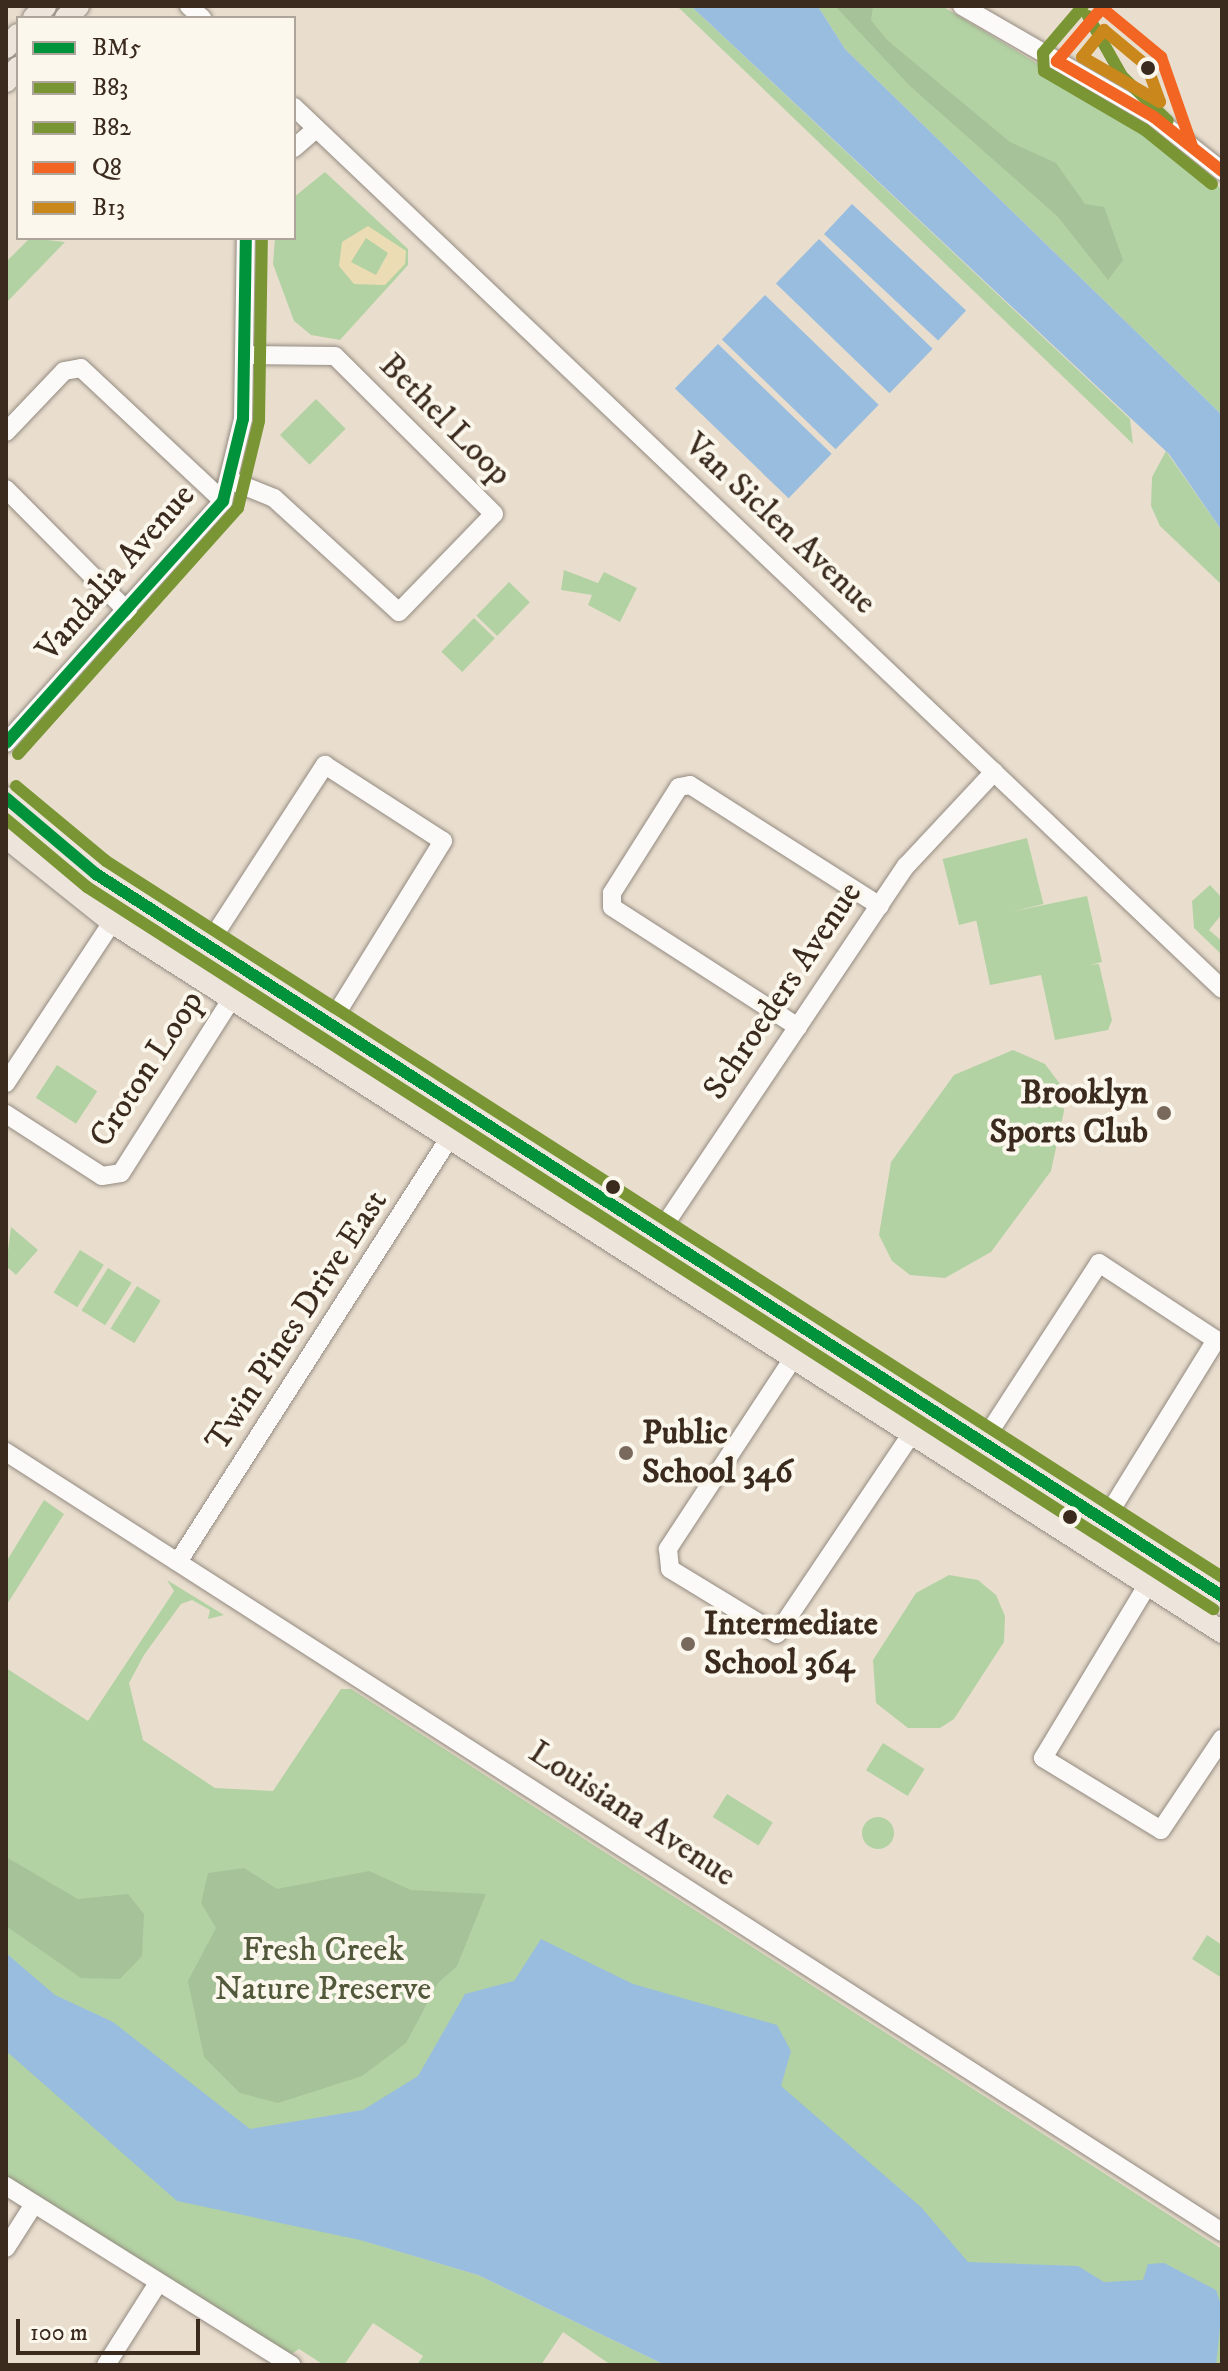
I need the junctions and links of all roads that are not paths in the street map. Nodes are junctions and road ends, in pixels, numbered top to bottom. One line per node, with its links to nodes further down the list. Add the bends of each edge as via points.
1 (962, 6): 5 (street, via 1154,117)
2 (296, 109): 3 (street, Van Siclen Avenue)
3 (316, 129): 4 (street); 14 (street, Van Siclen Avenue)
4 (296, 146)
5 (1222, 171)
6 (246, 240): 7 (street, Vandalia Avenue)
7 (244, 355): 9 (street, Vandalia Avenue); 9 (street, Bethel Loop, via 335,356 494,514 399,612 274,498)
8 (6, 432): 11 (street, via 64,371 81,368)
9 (232, 481): 11 (street, Vandalia Avenue)
10 (6, 489): 12 (street)
11 (223, 501): 12 (street, Vandalia Avenue)
12 (128, 612): 13 (street, Vandalia Avenue)
13 (6, 743)
14 (994, 772): 17 (street, Schroeders Avenue, via 906,866); 22 (street, Van Siclen Avenue)
15 (6, 798): 19 (main road, via 68,854)
16 (6, 837): 18 (main road)
17 (880, 906): 25 (street, Schroeders Avenue); 25 (street, via 690,785 679,787 612,893 612,907)
18 (112, 922): 20 (main road); 26 (street)
19 (207, 945): 20 (street); 21 (main road); 24 (street, via 325,765 443,841)
20 (191, 971): 23 (main road)
21 (249, 971): 23 (street, Croton Loop); 24 (main road)
22 (1222, 989)
23 (232, 997): 28 (street, Croton Loop, via 121,1173 102,1176); 29 (main road)
24 (332, 1021): 27 (main road)
25 (798, 1027): 30 (street, Schroeders Avenue)
26 (6, 1083)
27 (466, 1112): 29 (street, Twin Pines Drive East); 30 (main road)
28 (6, 1114)
29 (452, 1139): 31 (main road); 39 (street, Twin Pines Drive East)
30 (659, 1231): 31 (street, Schroeders Avenue); 32 (main road)
31 (641, 1260): 33 (main road)
32 (811, 1331): 33 (street); 35 (main road)
33 (794, 1358): 34 (main road); 34 (street, via 665,1561 766,1632 786,1629)
34 (912, 1433): 37 (main road)
35 (982, 1441): 37 (street); 38 (main road); 38 (street, via 1099,1263 1216,1340)
36 (6, 1452): 39 (street, Louisiana Avenue)
37 (966, 1468): 40 (main road)
38 (1105, 1520): 41 (main road)
39 (178, 1562): 46 (street, Louisiana Avenue)
40 (1148, 1584): 42 (main road); 43 (street, via 1043,1758 1161,1830)
41 (1222, 1596)
42 (1222, 1632)
43 (1222, 1739)
44 (6, 2186): 45 (street)
45 (34, 2204): 47 (street); 48 (street)
46 (1222, 2232)
47 (6, 2248)
48 (158, 2283): 49 (street); 50 (street)
49 (283, 2363)
50 (106, 2365)

